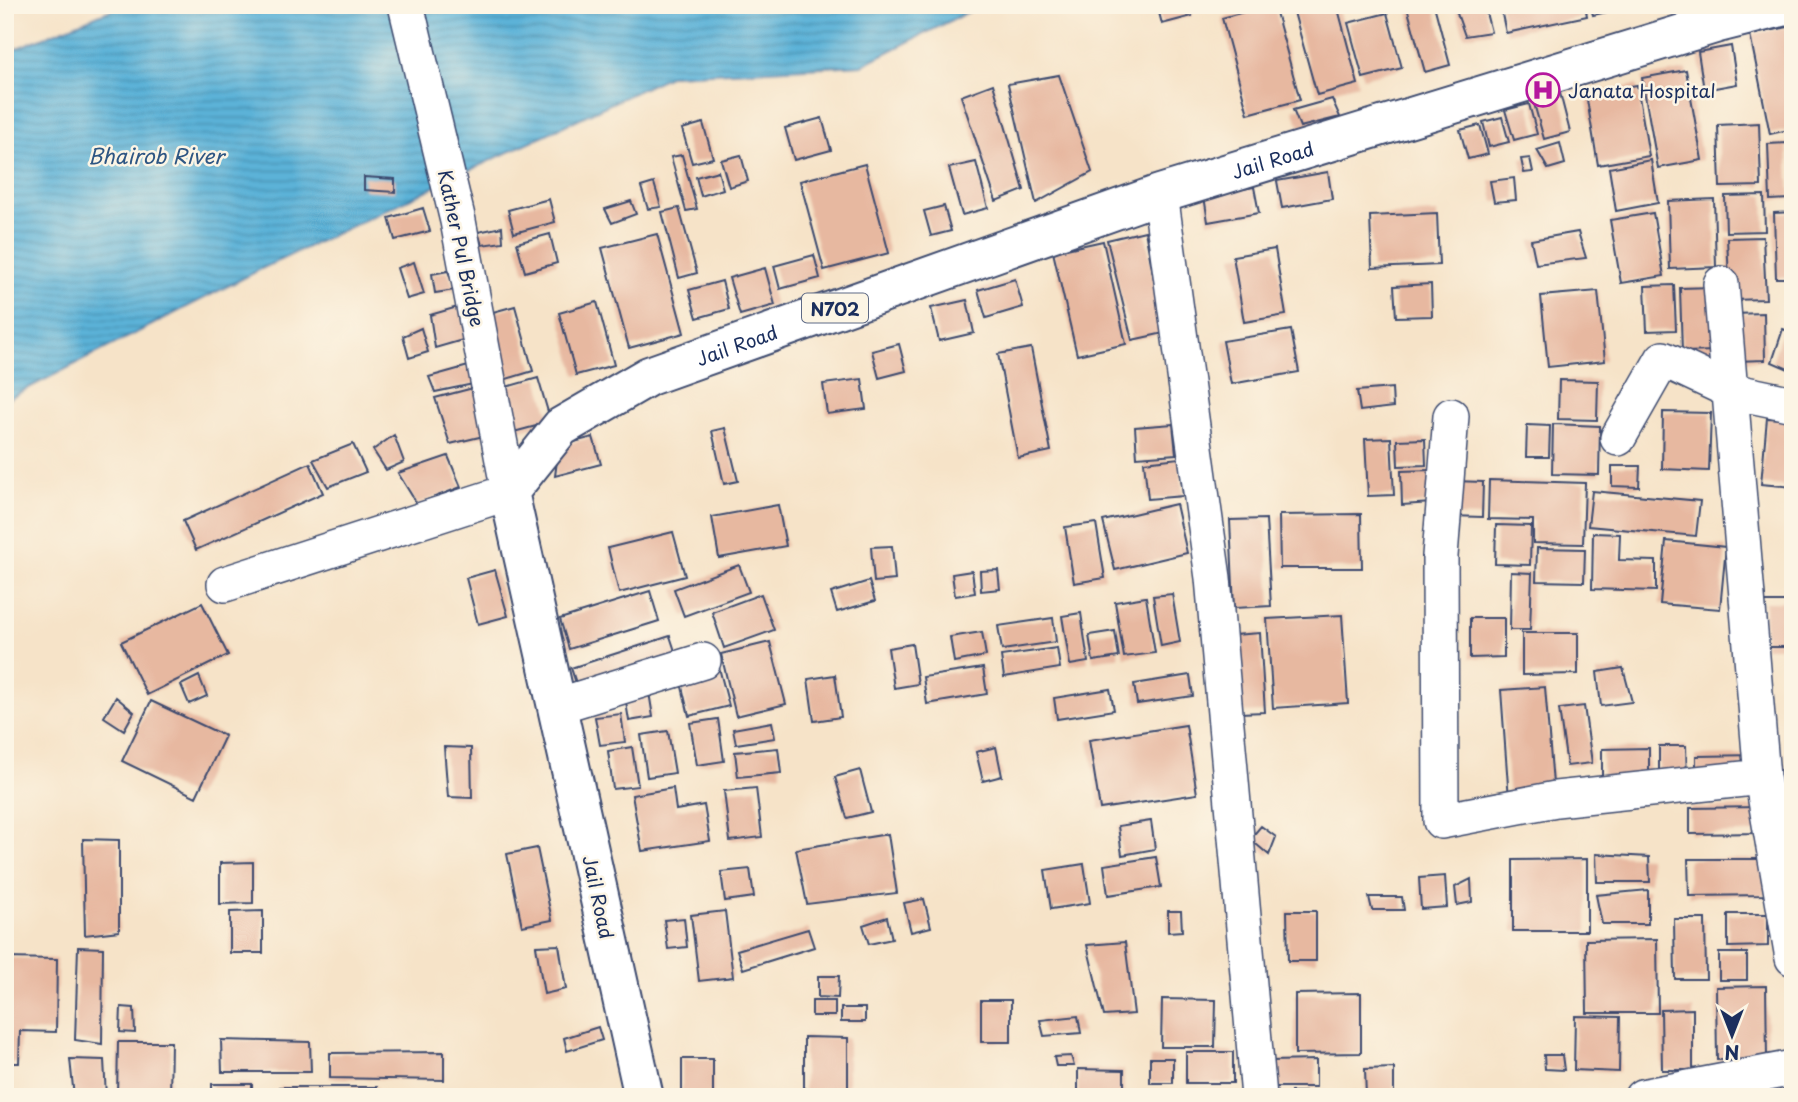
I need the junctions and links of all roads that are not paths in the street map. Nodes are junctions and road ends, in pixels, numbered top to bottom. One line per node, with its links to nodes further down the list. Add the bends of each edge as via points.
1 (406, 5): 9 (street, Kather Pul Bridge, via 458,221)
2 (1790, 5): 3 (highway, Jail Road / N702)
3 (1160, 194): 9 (highway, Jail Road / N702, via 649,376 561,427); 17 (street, via 1213,578)
4 (1721, 284): 5 (street)
5 (1731, 391): 6 (street); 8 (street, via 1663,359); 13 (street)
6 (1793, 404)
7 (1451, 416): 13 (street, via 1440,556 1441,821 1556,799)
8 (1618, 438)
9 (509, 492): 10 (street); 12 (highway, Jail Road)
10 (225, 584)
11 (703, 661): 12 (street)
12 (557, 706): 16 (highway, Jail Road)
13 (1762, 777): 14 (street)
14 (1793, 958)
15 (1793, 1068): 18 (street)
16 (644, 1097)
17 (1259, 1097)
18 (1642, 1097)

